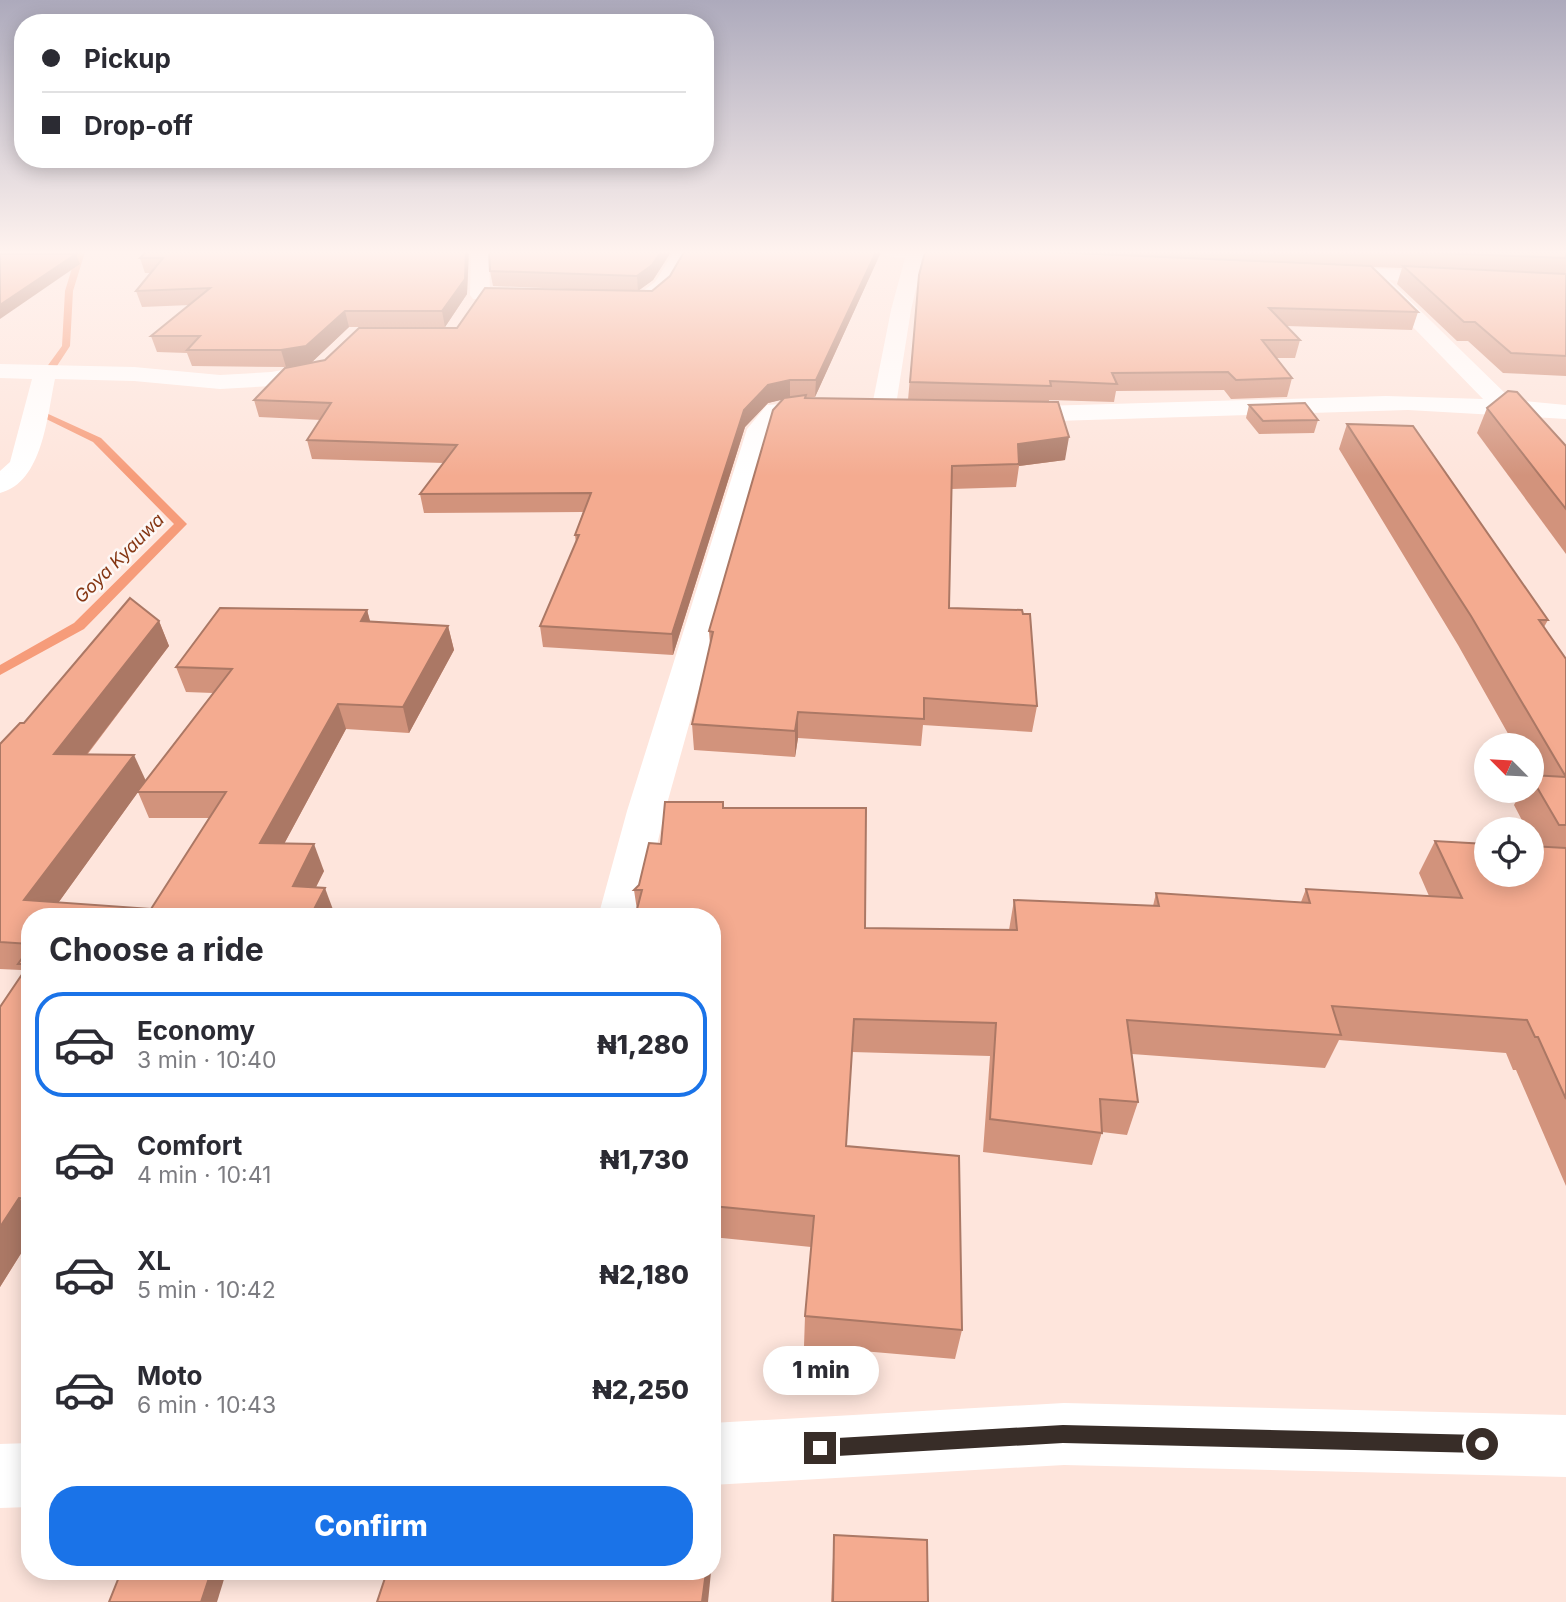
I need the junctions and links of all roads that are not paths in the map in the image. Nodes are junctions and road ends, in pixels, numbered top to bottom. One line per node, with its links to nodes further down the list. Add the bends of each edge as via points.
1 (898, 327): 7 (street)
2 (1425, 327): 6 (street)
3 (338, 352): 5 (street, via 319,370 271,379 220,382 134,374)
4 (0, 371): 5 (street)
5 (45, 374): 11 (street, via 22,465)
6 (1505, 407): 9 (street); 10 (street, via 1387,403 1082,415)
7 (883, 411): 8 (street); 12 (street, via 807,407 776,411 759,429 646,811)
8 (908, 412)
9 (1566, 412)
10 (985, 414)
11 (0, 485)
12 (622, 908)
13 (1566, 1446): 14 (street, via 1063,1434)
14 (721, 1453)
15 (21, 1475): 16 (street)
16 (0, 1476)

